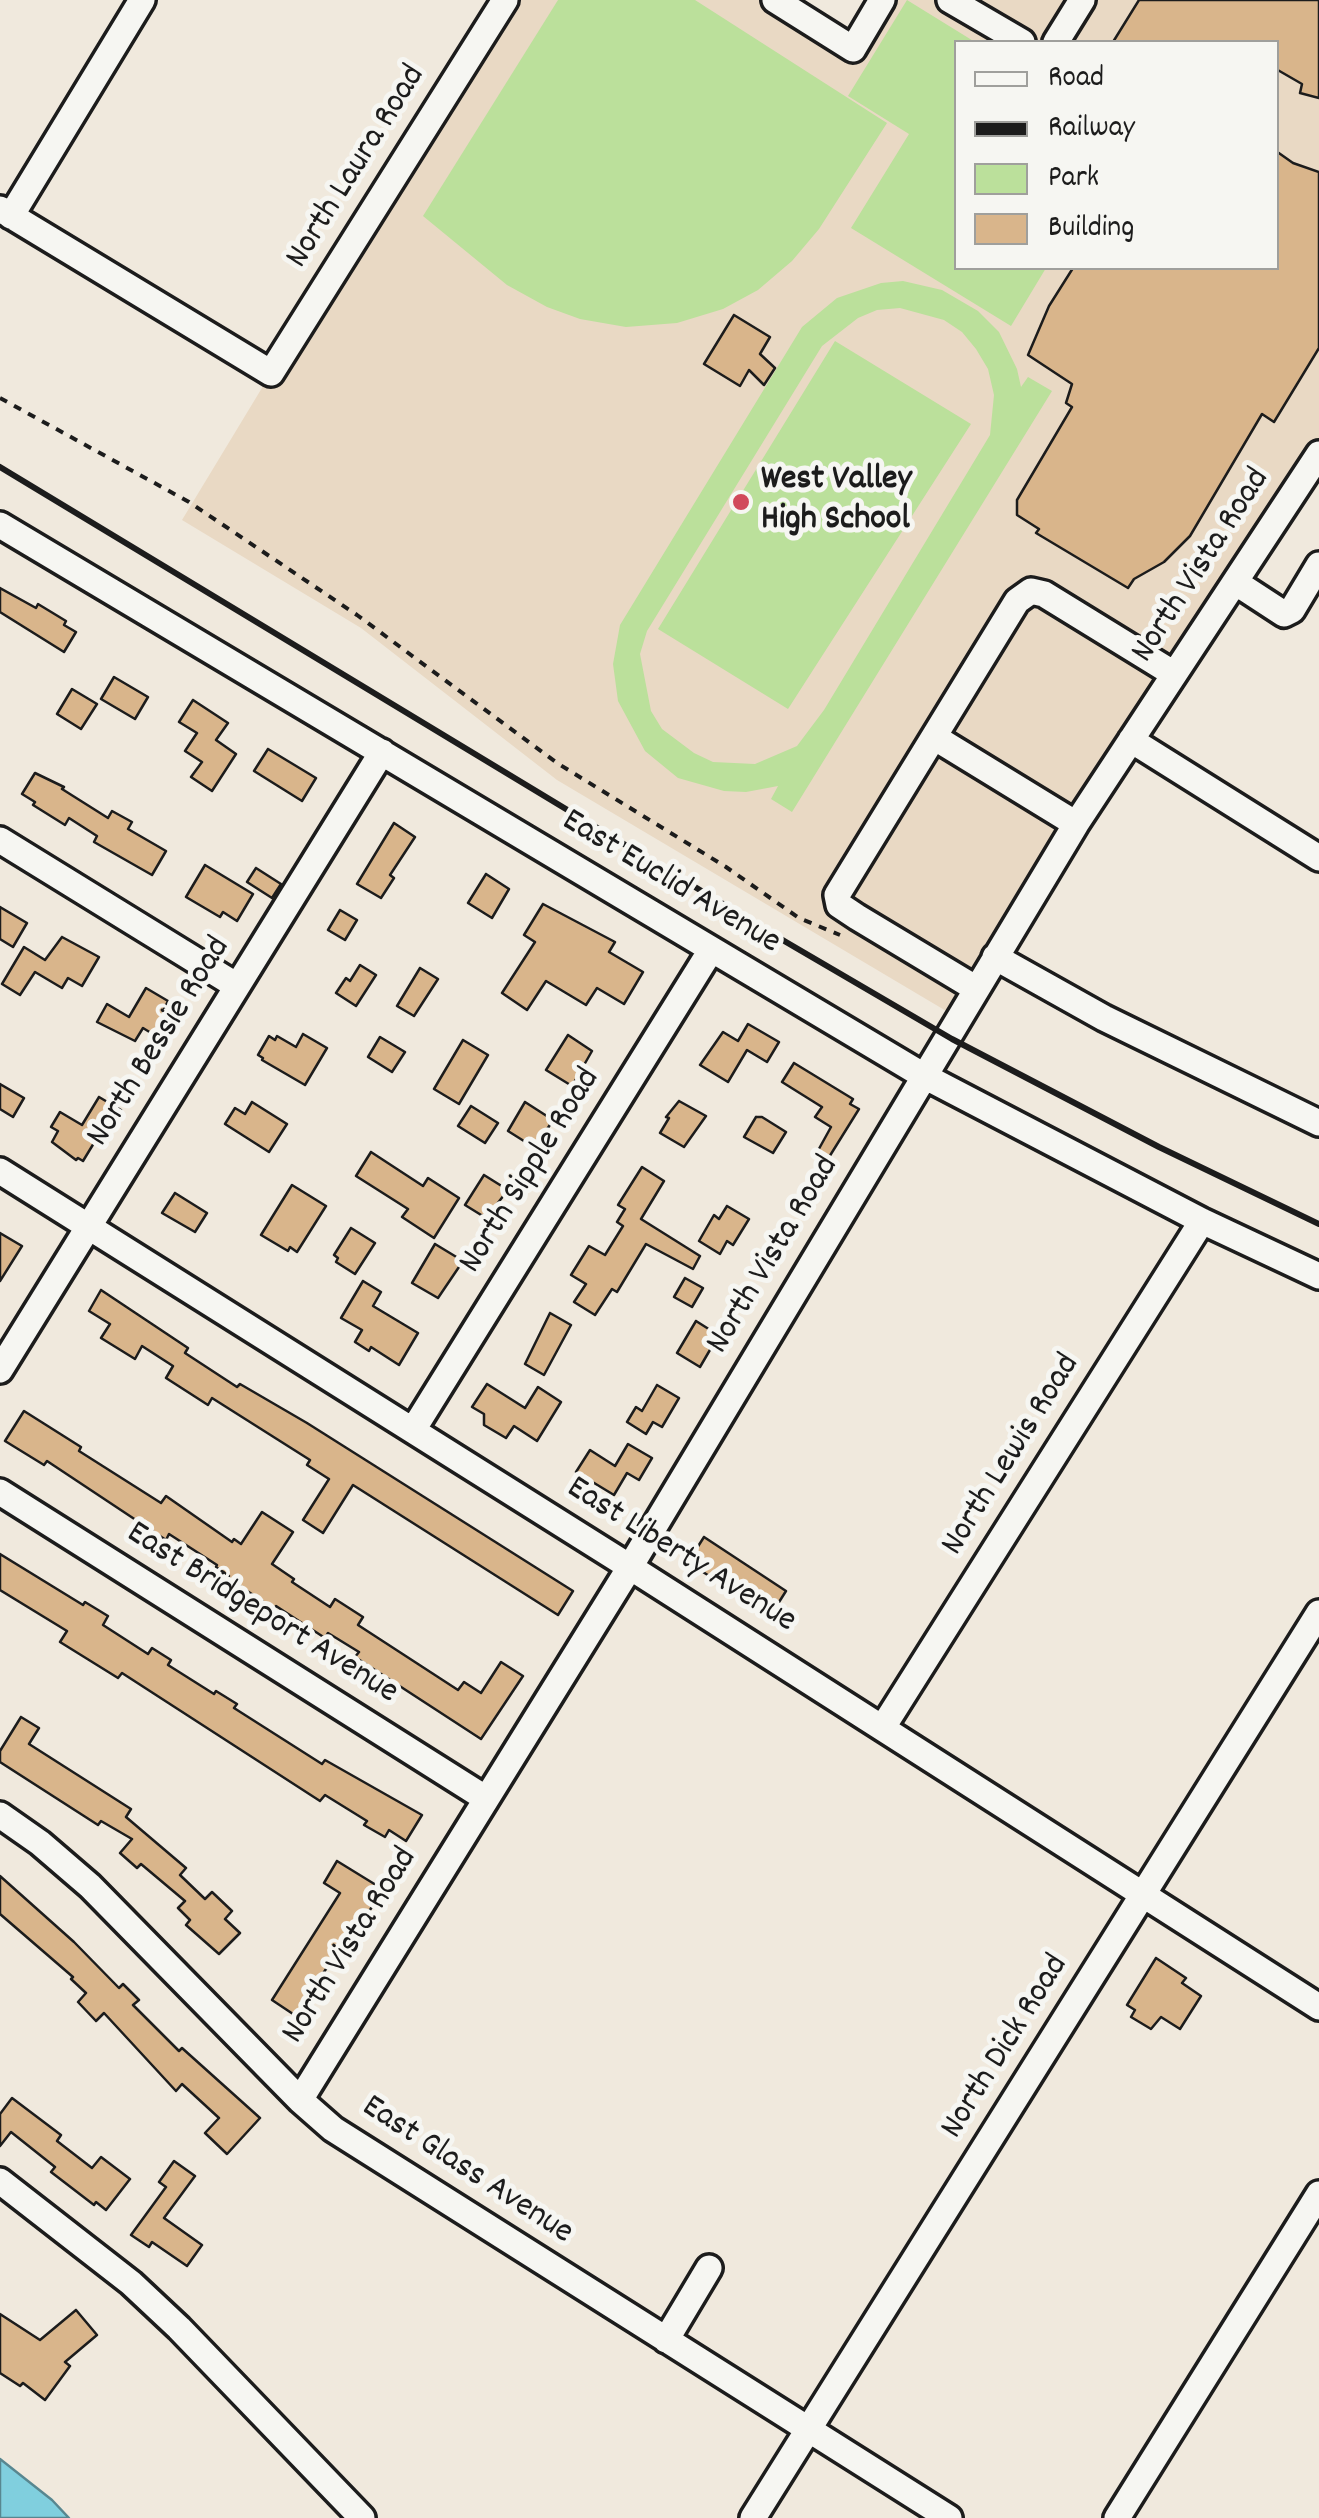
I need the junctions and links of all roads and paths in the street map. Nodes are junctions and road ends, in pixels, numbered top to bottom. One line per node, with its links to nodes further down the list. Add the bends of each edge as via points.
1 (142, 0): 9 (street)
2 (505, 0): 9 (street, North Laura Road, via 270,373)
3 (775, 0): 4 (street, via 853,48)
4 (882, 0)
5 (950, 0): 7 (street)
6 (1082, 0): 8 (street)
7 (1019, 40)
8 (1057, 40)
9 (6, 212)
10 (0, 398): 23 (path, via 190,502 566,769 799,918)
11 (1319, 454): 12 (street, North Vista Road)
12 (1310, 489): 15 (street, North Vista Road)
13 (0, 524): 19 (street, East Euclid Avenue)
14 (1319, 565): 15 (street, via 1284,614)
15 (1235, 582): 16 (street, North Vista Road)
16 (1174, 674): 17 (street, via 1031,591 1017,601); 18 (street, North Vista Road)
17 (934, 736): 20 (street); 27 (street, via 837,894 857,918)
18 (1131, 740): 20 (street, North Vista Road); 22 (street)
19 (382, 752): 24 (street, East Euclid Avenue); 26 (street, North Bessie Road)
20 (1076, 824): 25 (street, North Vista Road)
21 (0, 840): 26 (street)
22 (1319, 858)
23 (841, 935)
24 (711, 950): 28 (street, East Euclid Avenue); 35 (street, North Sipple Road)
25 (995, 956): 27 (street, North Vista Road); 29 (street, via 1104,1018)
26 (236, 986): 32 (street, North Bessie Road)
27 (975, 988): 28 (street, North Vista Road)
28 (924, 1076): 31 (street, East Euclid Avenue); 37 (street, North Vista Road)
29 (1319, 1123)
30 (0, 1171): 32 (street, East Liberty Avenue)
31 (1202, 1221): 33 (street, East Euclid Avenue); 39 (street, North Lewis Road)
32 (90, 1226): 34 (street, North Bessie Road); 35 (street, East Liberty Avenue)
33 (1319, 1276)
34 (0, 1370)
35 (413, 1430): 37 (street, East Liberty Avenue)
36 (0, 1492): 40 (street, East Bridgeport Avenue)
37 (630, 1566): 39 (street, East Liberty Avenue); 40 (street, North Vista Road)
38 (1319, 1614): 42 (street, North Dick Road)
39 (883, 1728): 42 (street, East Liberty Avenue)
40 (485, 1798): 44 (street, North Vista Road)
41 (0, 1815): 44 (street, East Glass Avenue, via 90,1886)
42 (1142, 1896): 43 (street, East Liberty Avenue); 49 (street, North Dick Road)
43 (1319, 2007)
44 (300, 2100): 48 (street, East Glass Avenue, via 333,2129)
45 (0, 2182): 50 (street, via 131,2283)
46 (1319, 2194): 53 (street)
47 (709, 2268): 48 (street)
48 (666, 2340): 49 (street, East Glass Avenue)
49 (810, 2430): 51 (street, North Dick Road); 52 (street, East Glass Avenue)
50 (362, 2518)
51 (753, 2518)
52 (949, 2518)
53 (1117, 2518)

